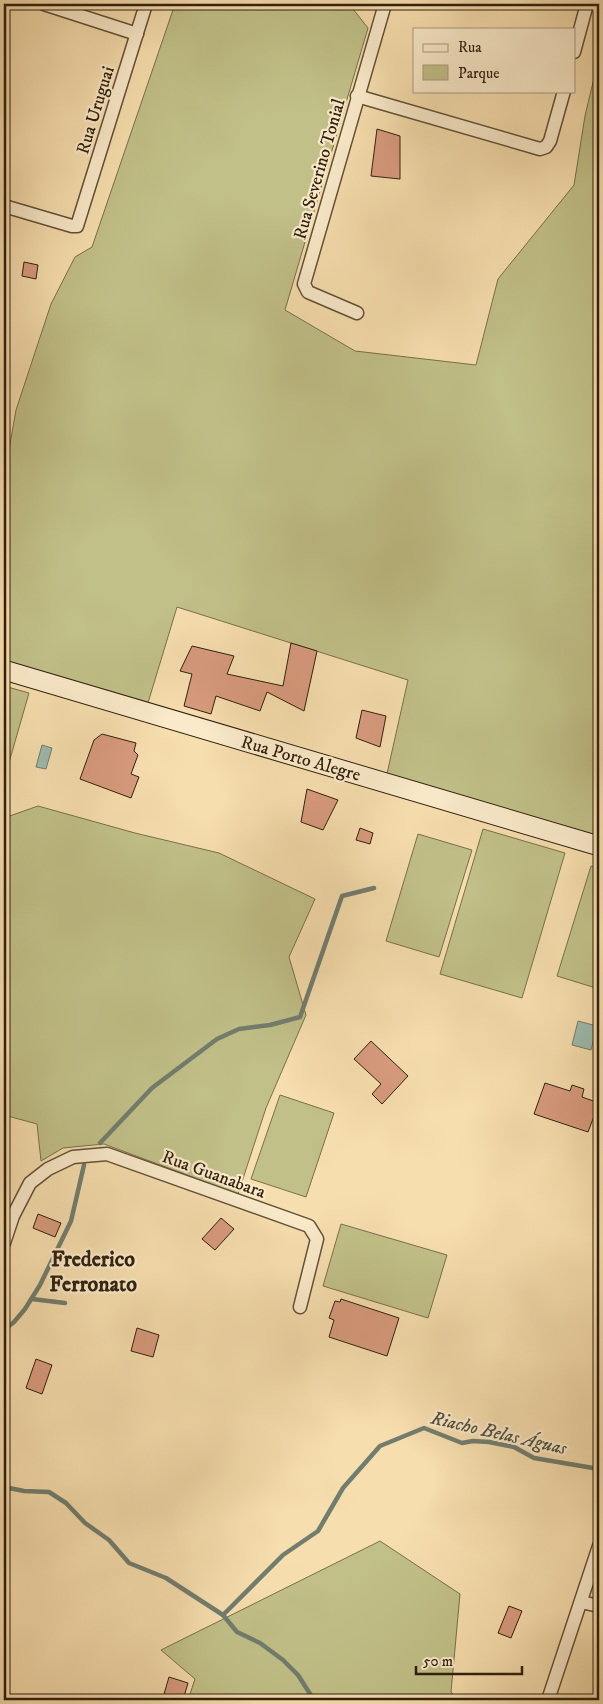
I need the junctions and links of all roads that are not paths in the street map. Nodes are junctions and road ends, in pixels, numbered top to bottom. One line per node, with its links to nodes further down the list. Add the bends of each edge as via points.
1 (44, 4): 5 (street)
2 (146, 4): 5 (street, Rua Uruguai)
3 (385, 4): 8 (street, Rua Severino Tonial)
4 (588, 4): 6 (street)
5 (136, 34): 9 (street, Rua Uruguai, via 77,226)
6 (576, 45)
7 (564, 92): 8 (street, via 550,141 540,149)
8 (357, 96): 10 (street, Rua Severino Tonial, via 304,284 308,292)
9 (4, 206)
10 (357, 313)
11 (4, 670): 12 (street, Rua Porto Alegre)
12 (599, 846)
13 (4, 1243): 14 (street, Rua Guanabara, via 30,1183 48,1169 73,1157 107,1154 309,1226 317,1240)
14 (300, 1306)
15 (599, 1546): 16 (street)
16 (582, 1602): 17 (street); 18 (street)
17 (599, 1606)
18 (548, 1700)

